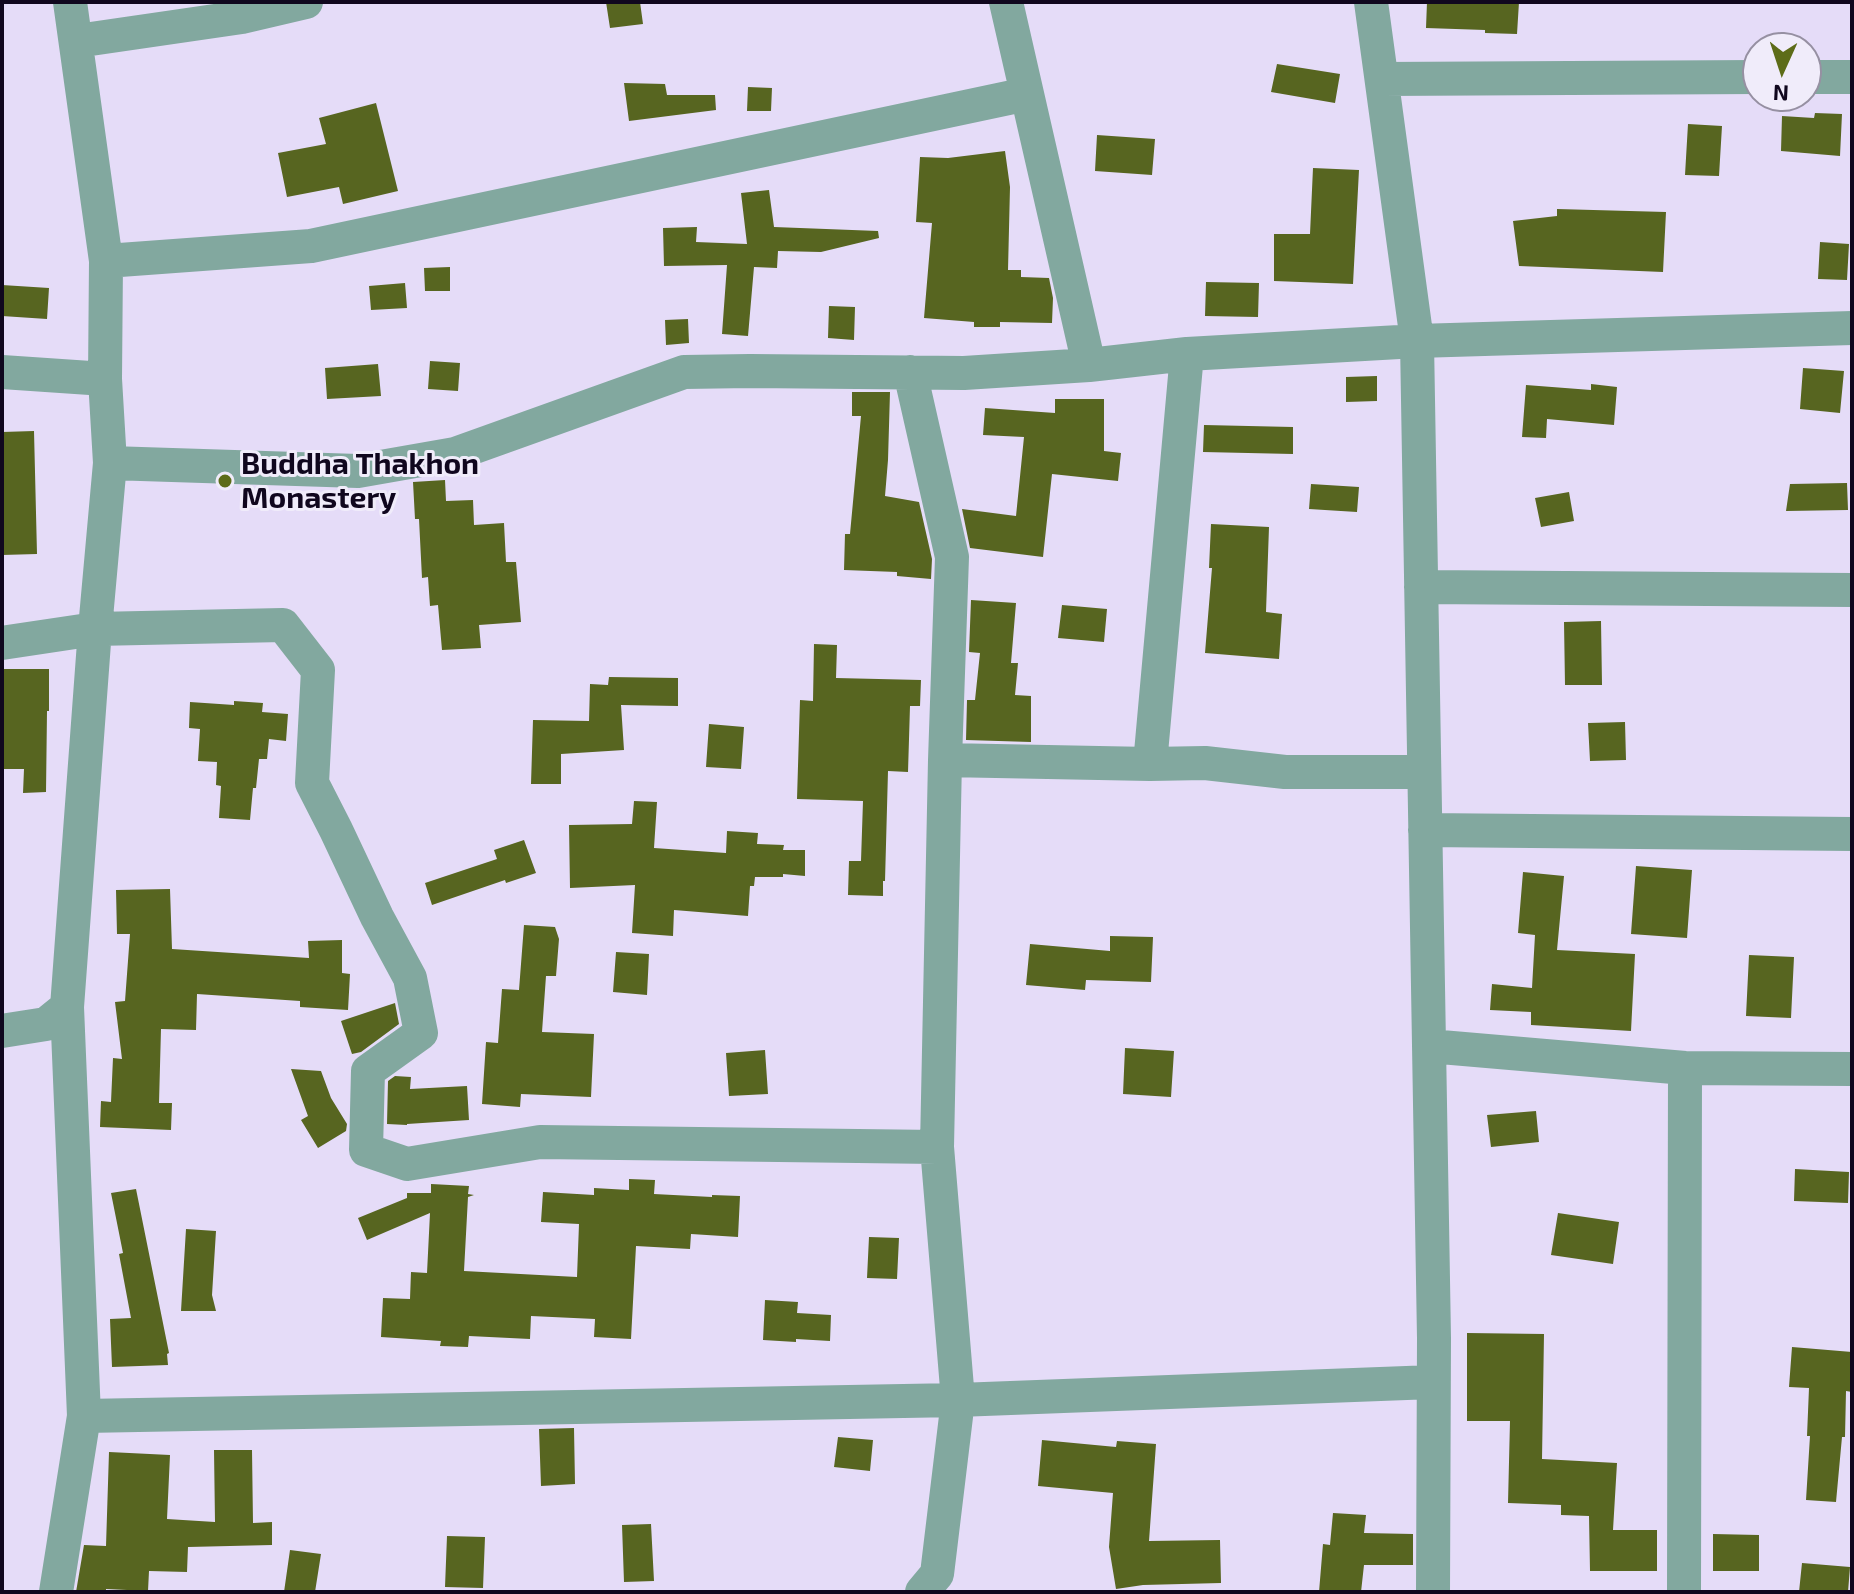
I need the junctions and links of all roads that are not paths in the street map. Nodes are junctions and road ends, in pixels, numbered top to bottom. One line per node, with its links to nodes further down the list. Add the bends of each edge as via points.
1 (70, 2): 5 (street)
2 (306, 2): 5 (street, via 242,17)
3 (1006, 2): 10 (street)
4 (1371, 2): 9 (street)
5 (77, 41): 11 (street)
6 (1742, 77): 9 (street)
7 (1822, 77): 8 (street)
8 (1852, 77)
9 (1382, 79): 13 (street)
10 (1027, 94): 11 (street, via 311,246); 15 (street)
11 (106, 261): 18 (street)
12 (1852, 328): 13 (street)
13 (1417, 341): 14 (street); 20 (street)
14 (1187, 354): 15 (street); 25 (street)
15 (1089, 365): 17 (street)
16 (2, 372): 18 (street)
17 (910, 372): 19 (street, via 684,372 455,454 358,471); 24 (street, via 952,557)
18 (105, 379): 19 (street)
19 (110, 463): 22 (street)
20 (1421, 587): 21 (street); 26 (street)
21 (1852, 590)
22 (95, 629): 23 (street); 29 (street); 34 (street, via 283,625 318,670 312,783 410,978 421,1033 368,1071 366,1150 407,1164 540,1142)
23 (2, 643)
24 (945, 760): 25 (street); 34 (street)
25 (1150, 764): 26 (street, via 1205,763 1285,772)
26 (1424, 772): 27 (street)
27 (1425, 830): 28 (street); 31 (street)
28 (1852, 834)
29 (67, 1007): 30 (street, via 46,1024); 37 (street)
30 (2, 1031)
31 (1429, 1046): 32 (street); 35 (street)
32 (1685, 1068): 33 (street); 41 (street)
33 (1852, 1069)
34 (937, 1147): 36 (street)
35 (1433, 1382): 36 (street); 40 (street)
36 (958, 1400): 37 (street); 39 (street, via 937,1574)
37 (84, 1416): 38 (street)
38 (56, 1592)
39 (922, 1592)
40 (1433, 1592)
41 (1684, 1592)

